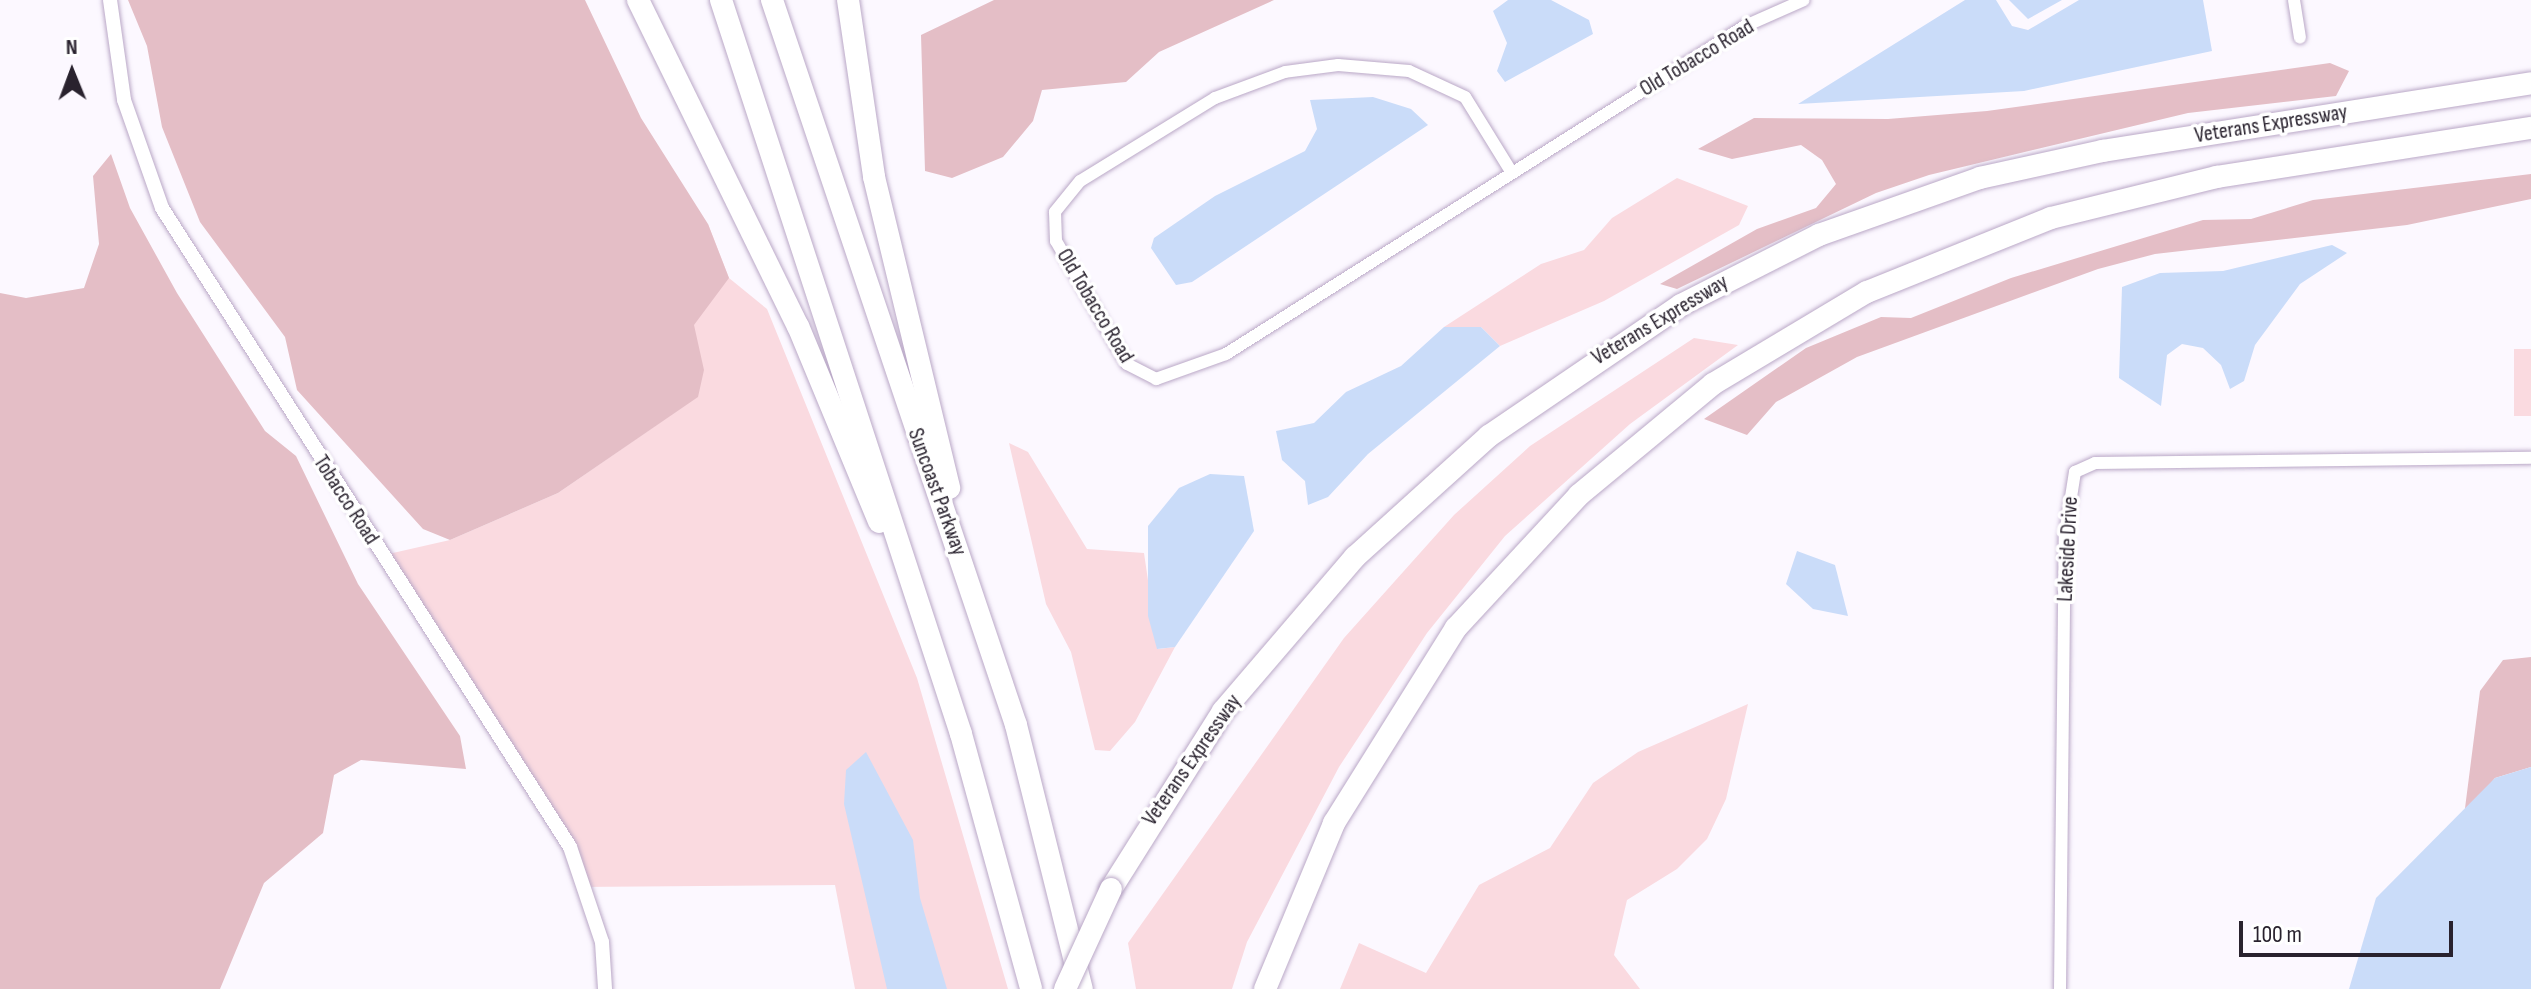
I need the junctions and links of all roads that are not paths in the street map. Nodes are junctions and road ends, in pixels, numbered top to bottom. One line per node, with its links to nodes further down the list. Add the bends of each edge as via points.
1 (110, 0): 15 (street, Tobacco Road, via 124,100 162,208 570,847 599,928)
2 (638, 0): 14 (highway, via 798,326)
3 (721, 0): 14 (highway)
4 (772, 0): 13 (highway, Suncoast Parkway)
5 (848, 0): 13 (highway, via 874,177)
6 (1804, 0): 11 (street, Old Tobacco Road, via 1745,26)
7 (2294, 0): 8 (street)
8 (2300, 38)
9 (2531, 83): 17 (highway, Veterans Expressway, bridge, via 2103,151 1980,178 1819,235 1681,305 1500,427 1355,557 1223,711 1111,889)
10 (2531, 128): 19 (highway, Veterans Expressway, via 2217,177 2051,218 1867,292 1713,384 1579,495 1456,628 1341,810)
11 (1512, 173): 11 (street, Old Tobacco Road, via 1465,97 1409,71 1338,65 1285,72 1215,98 1080,181 1055,212 1056,241 1127,364 1156,379 1226,354)
12 (2531, 458): 20 (street, Lakeside Drive, via 2095,463 2075,472 2065,535)
13 (976, 598): 18 (highway, Suncoast Parkway, via 1055,865)
14 (934, 649): 16 (highway)
15 (605, 989)
16 (1031, 989)
17 (1065, 989)
18 (1082, 989)
19 (1265, 989)
20 (2060, 989)

